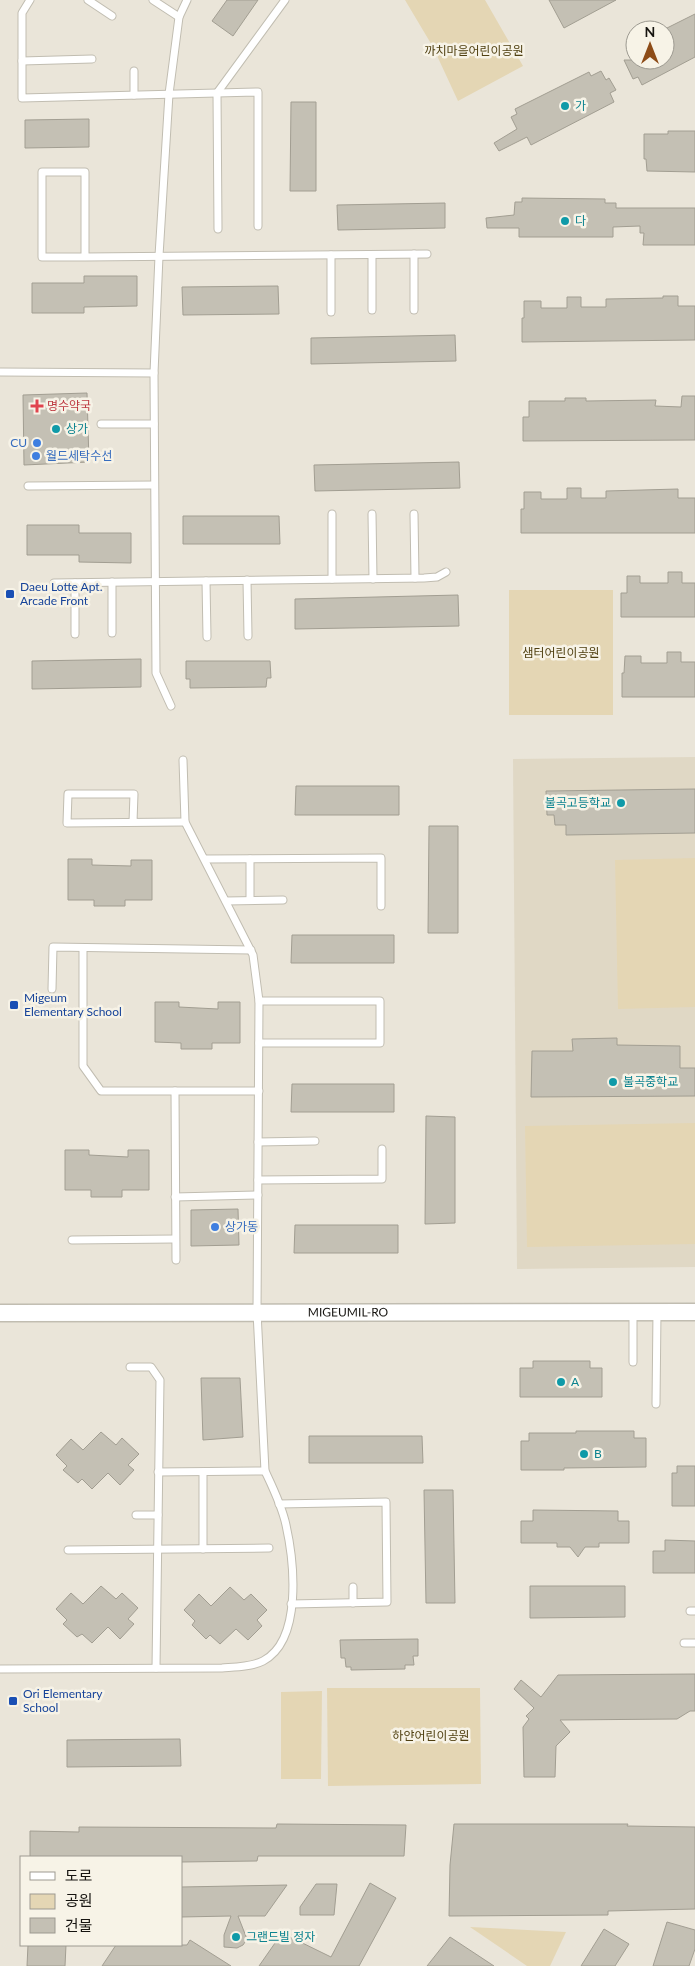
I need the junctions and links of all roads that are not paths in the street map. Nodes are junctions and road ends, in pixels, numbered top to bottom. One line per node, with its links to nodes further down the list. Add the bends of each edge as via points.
1 (30, 0): 9 (lane, via 22,13)
2 (88, 0): 6 (lane)
3 (153, 0): 7 (lane)
4 (186, 0): 7 (lane)
5 (285, 0): 11 (lane)
6 (112, 16)
7 (179, 17): 12 (lane)
8 (92, 59): 9 (lane)
9 (22, 60): 13 (lane, via 22,98)
10 (134, 71): 13 (lane)
11 (217, 93): 12 (lane); 14 (lane, via 258,92); 15 (lane)
12 (169, 94): 13 (lane); 20 (lane)
13 (134, 95)
14 (258, 226)
15 (218, 228)
16 (414, 254): 17 (lane); 19 (lane); 23 (lane)
17 (427, 254)
18 (331, 255): 19 (lane); 20 (lane); 24 (lane)
19 (372, 255): 22 (lane)
20 (159, 256): 21 (lane); 26 (lane)
21 (85, 257): 21 (lane, via 42,257 42,172 85,172)
22 (372, 310)
23 (414, 310)
24 (331, 312)
25 (0, 372): 26 (lane)
26 (154, 373): 28 (lane)
27 (101, 424): 28 (lane)
28 (154, 424): 29 (lane)
29 (154, 485): 30 (lane); 39 (lane)
30 (28, 486)
31 (332, 514): 38 (lane)
32 (372, 514): 36 (lane)
33 (414, 514): 35 (lane)
34 (446, 572): 35 (lane, via 438,577)
35 (415, 578): 36 (lane)
36 (373, 579): 38 (lane)
37 (247, 580): 38 (lane); 40 (lane); 46 (lane)
38 (332, 580)
39 (154, 581): 40 (lane); 41 (lane); 48 (lane, via 156,673)
40 (206, 581): 47 (lane)
41 (112, 582): 43 (lane); 44 (lane)
42 (54, 583): 43 (lane)
43 (76, 583): 45 (lane)
44 (112, 633)
45 (76, 634)
46 (248, 636)
47 (207, 637)
48 (171, 706)
49 (183, 760): 51 (lane)
50 (133, 822): 50 (lane, via 67,823 68,794 134,794); 51 (lane)
51 (185, 822): 52 (lane)
52 (205, 859): 53 (lane); 56 (lane)
53 (250, 859): 54 (lane); 57 (lane, via 381,858)
54 (250, 900): 55 (lane); 56 (lane)
55 (283, 900)
56 (226, 901): 59 (lane)
57 (381, 906)
58 (84, 948): 59 (lane); 60 (lane, via 53,947); 64 (lane, via 83,1066 101,1091)
59 (251, 950): 61 (lane)
60 (52, 989)
61 (260, 1001): 62 (lane); 62 (lane, via 380,1001 380,1043)
62 (259, 1043): 63 (lane)
63 (259, 1090): 64 (lane); 66 (lane)
64 (175, 1091): 70 (lane)
65 (315, 1141): 66 (lane)
66 (258, 1142): 68 (lane)
67 (382, 1149): 68 (lane, via 382,1179)
68 (258, 1180): 69 (lane)
69 (258, 1195): 70 (lane); 74 (lane)
70 (176, 1197): 71 (lane)
71 (176, 1239): 72 (lane); 73 (lane)
72 (72, 1240)
73 (176, 1260)
74 (257, 1312): 75 (street, MIGEUMIL-RO); 78 (street, MIGEUMIL-RO); 84 (lane)
75 (633, 1312): 76 (street, MIGEUMIL-RO); 79 (lane)
76 (657, 1312): 77 (street, MIGEUMIL-RO); 81 (lane)
77 (695, 1312)
78 (0, 1313)
79 (633, 1362)
80 (130, 1367): 82 (lane, via 151,1367 160,1380)
81 (656, 1404)
82 (158, 1472): 83 (lane); 87 (lane)
83 (203, 1472): 84 (lane); 90 (lane)
84 (265, 1472): 85 (lane)
85 (279, 1504): 93 (lane, via 386,1502 387,1602); 94 (lane, via 291,1557)
86 (136, 1515): 87 (lane)
87 (158, 1515): 89 (lane)
88 (269, 1548): 90 (lane)
89 (158, 1549): 90 (lane); 91 (lane); 97 (lane)
90 (203, 1549)
91 (68, 1550)
92 (353, 1587): 93 (lane)
93 (353, 1602): 94 (lane)
94 (291, 1604): 97 (lane, via 286,1635 262,1661 222,1668)
95 (684, 1643): 96 (lane)
96 (695, 1643)
97 (156, 1668): 98 (lane)
98 (0, 1669)

